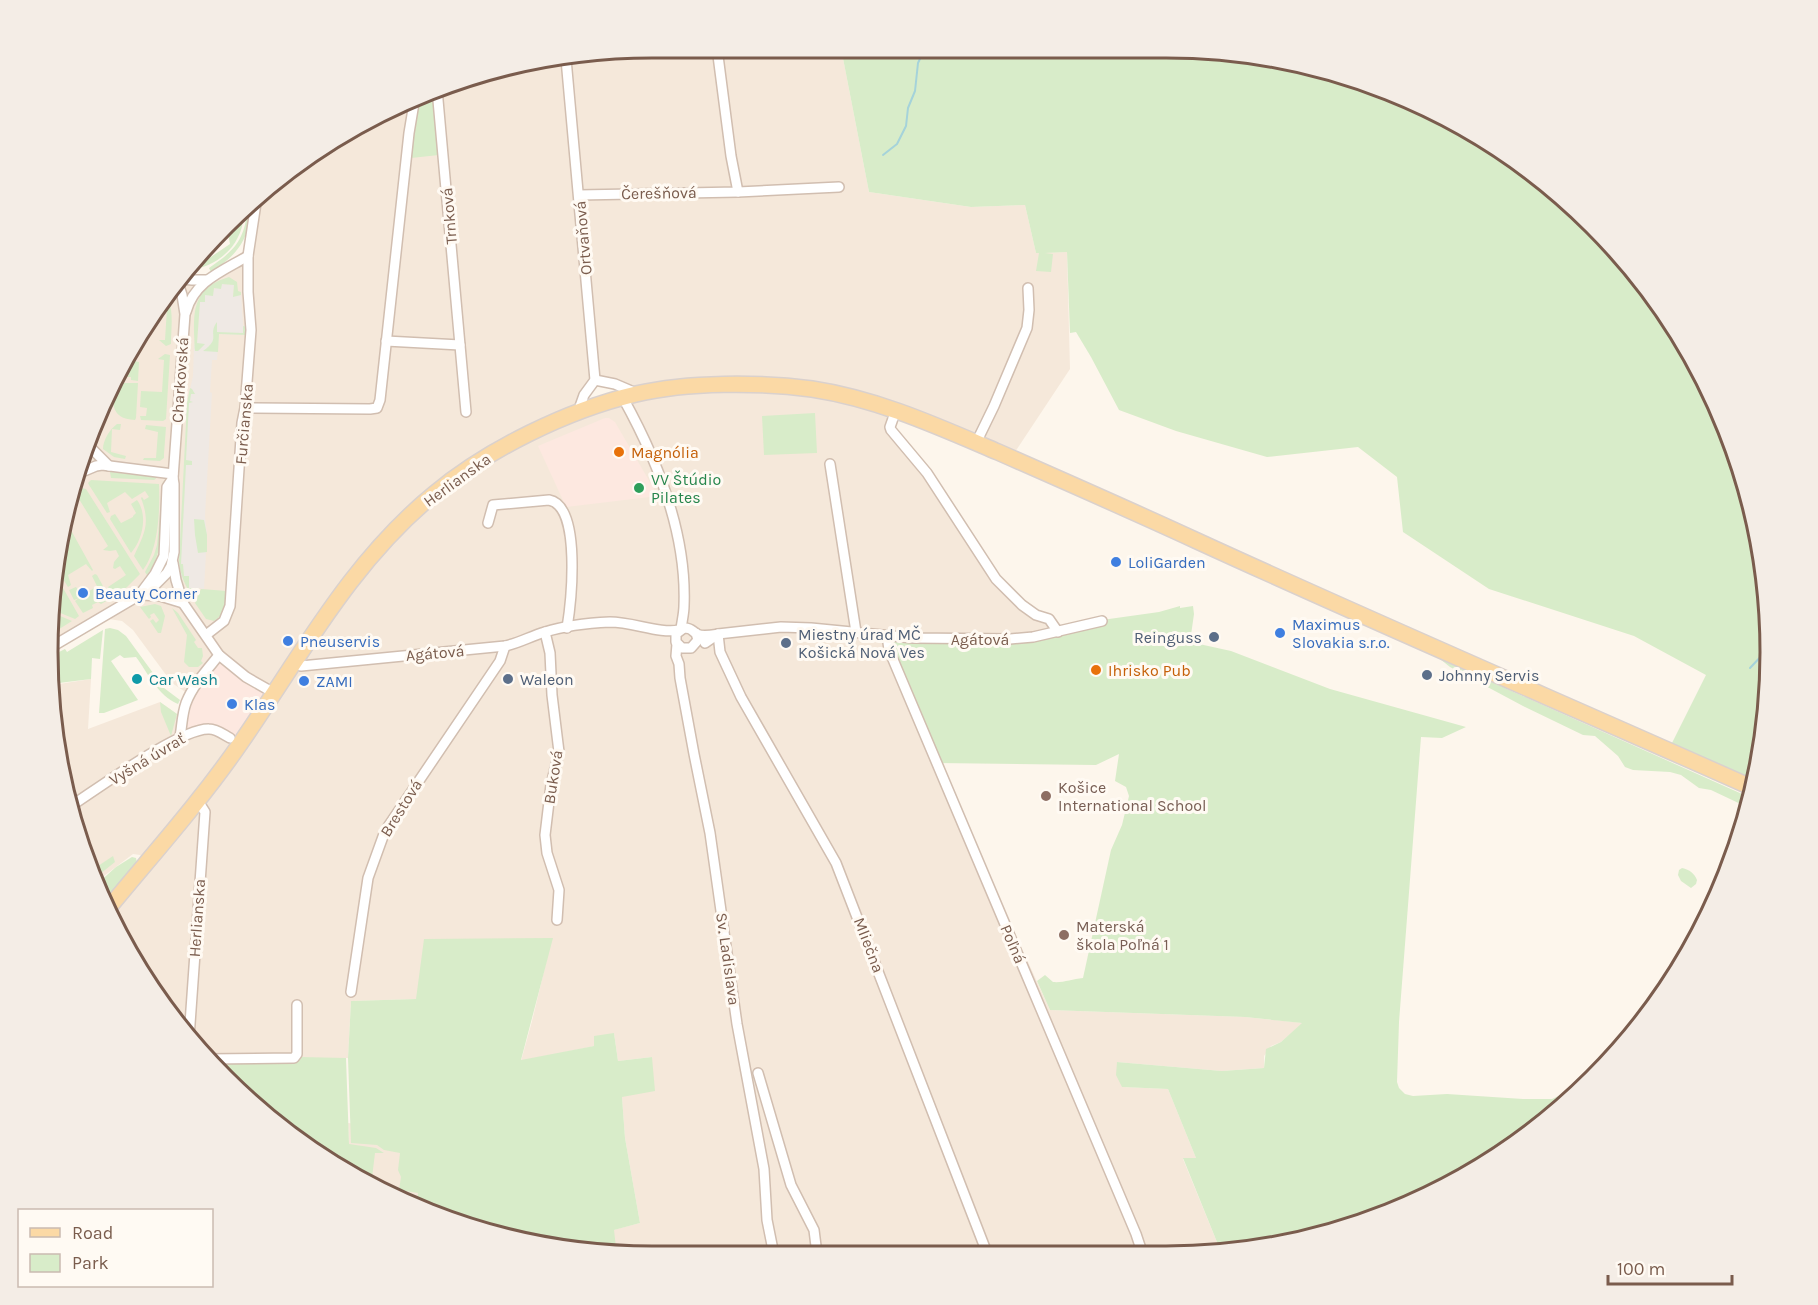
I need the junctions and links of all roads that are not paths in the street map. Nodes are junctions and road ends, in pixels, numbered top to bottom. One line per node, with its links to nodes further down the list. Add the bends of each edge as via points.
1 (718, 58): 6 (street)
2 (567, 65): 7 (street, Ortvaňová)
3 (438, 99): 17 (street, Trnková)
4 (413, 110): 16 (street)
5 (839, 186): 6 (street, Čerešňová)
6 (738, 192): 7 (street, Čerešňová)
7 (579, 195): 18 (street, Ortvaňová)
8 (255, 212): 9 (street, Furčianska)
9 (248, 256): 11 (street); 20 (street, Furčianska, via 251,330)
10 (188, 282): 11 (street)
11 (194, 285): 12 (street, via 192,291); 15 (street)
12 (184, 287)
13 (1028, 288): 24 (street, via 1027,328)
14 (182, 290): 15 (street, Charkovská)
15 (185, 314): 29 (street, Charkovská)
16 (386, 341): 17 (street); 20 (street, via 377,408)
17 (460, 345): 22 (street, Trnková)
18 (596, 380): 19 (street, via 614,384); 23 (street, via 584,395)
19 (630, 396): 21 (main road, Herlianska, via 675,388 765,385 849,396); 23 (main road, Herlianska); 39 (street, via 671,507 682,565)
20 (245, 408): 47 (street, Furčianska, via 231,606 224,621)
21 (896, 410): 24 (main road, Herlianska); 45 (street, via 891,430 927,473 991,571 1022,605 1049,619)
22 (466, 412)
23 (578, 412): 58 (main road, Herlianska, via 498,451 438,491 408,517 351,579)
24 (976, 443): 61 (main road, Herlianska)
25 (94, 451): 27 (street)
26 (830, 464): 44 (street)
27 (110, 466): 28 (street); 29 (street)
28 (88, 469)
29 (173, 476): 31 (street, Charkovská); 32 (street, Charkovská, via 167,487 165,550)
30 (488, 523): 41 (street, via 493,505 557,502 569,527 572,546)
31 (173, 559): 33 (street, Charkovská); 35 (street)
32 (161, 562): 33 (street); 34 (street, Charkovská)
33 (161, 580): 34 (street); 35 (street); 36 (street, Charkovská); 37 (street)
34 (149, 582): 36 (street, Charkovská)
35 (178, 590): 38 (street)
36 (139, 595): 37 (street); 50 (street)
37 (168, 598): 38 (street)
38 (183, 603): 47 (street)
39 (684, 606): 43 (street); 49 (street, Sv. Ladislava)
40 (1102, 621): 45 (street, Agátová)
41 (567, 628): 42 (street, Agátová); 49 (street, Agátová, via 630,623)
42 (545, 632): 52 (street, Agátová); 65 (street, Buková, via 559,752 545,835 559,890)
43 (695, 632): 46 (street, Agátová); 49 (street, via 689,628); 53 (street, via 698,640)
44 (856, 632): 46 (street, Agátová, via 781,627); 48 (street, Agátová)
45 (1058, 632): 48 (street, Agátová, via 992,640)
46 (718, 634): 51 (street); 54 (street, Mliečna)
47 (206, 635): 55 (street)
48 (887, 635): 74 (street, Poľná, via 888,650)
49 (678, 636): 53 (street, via 682,648); 56 (street, Sv. Ladislava, via 676,656)
50 (58, 643)
51 (705, 643): 53 (street); 54 (street)
52 (505, 646): 57 (street, Agátová); 66 (street, Brestová, via 500,661 385,831 368,878)
53 (690, 648): 56 (street)
54 (720, 651): 73 (street, Mliečna, via 741,697 836,863)
55 (219, 655): 58 (street); 59 (street, via 190,695)
56 (680, 664): 71 (street, Sv. Ladislava, via 764,1169)
57 (301, 666)
58 (274, 693): 62 (main road, Herlianska)
59 (180, 737): 60 (street, Vyšná úvrať, via 211,728); 63 (street, Vyšná úvrať)
60 (230, 738)
61 (1744, 784)
62 (198, 801): 64 (main road, Herlianska); 68 (street, Herlianska, via 205,812)
63 (78, 802)
64 (114, 901)
65 (557, 920)
66 (351, 992)
67 (297, 1005): 69 (street, via 294,1058)
68 (190, 1025)
69 (219, 1059)
70 (758, 1073): 72 (street, via 792,1185 814,1230)
71 (772, 1246)
72 (816, 1246)
73 (984, 1246)
74 (1140, 1246)

